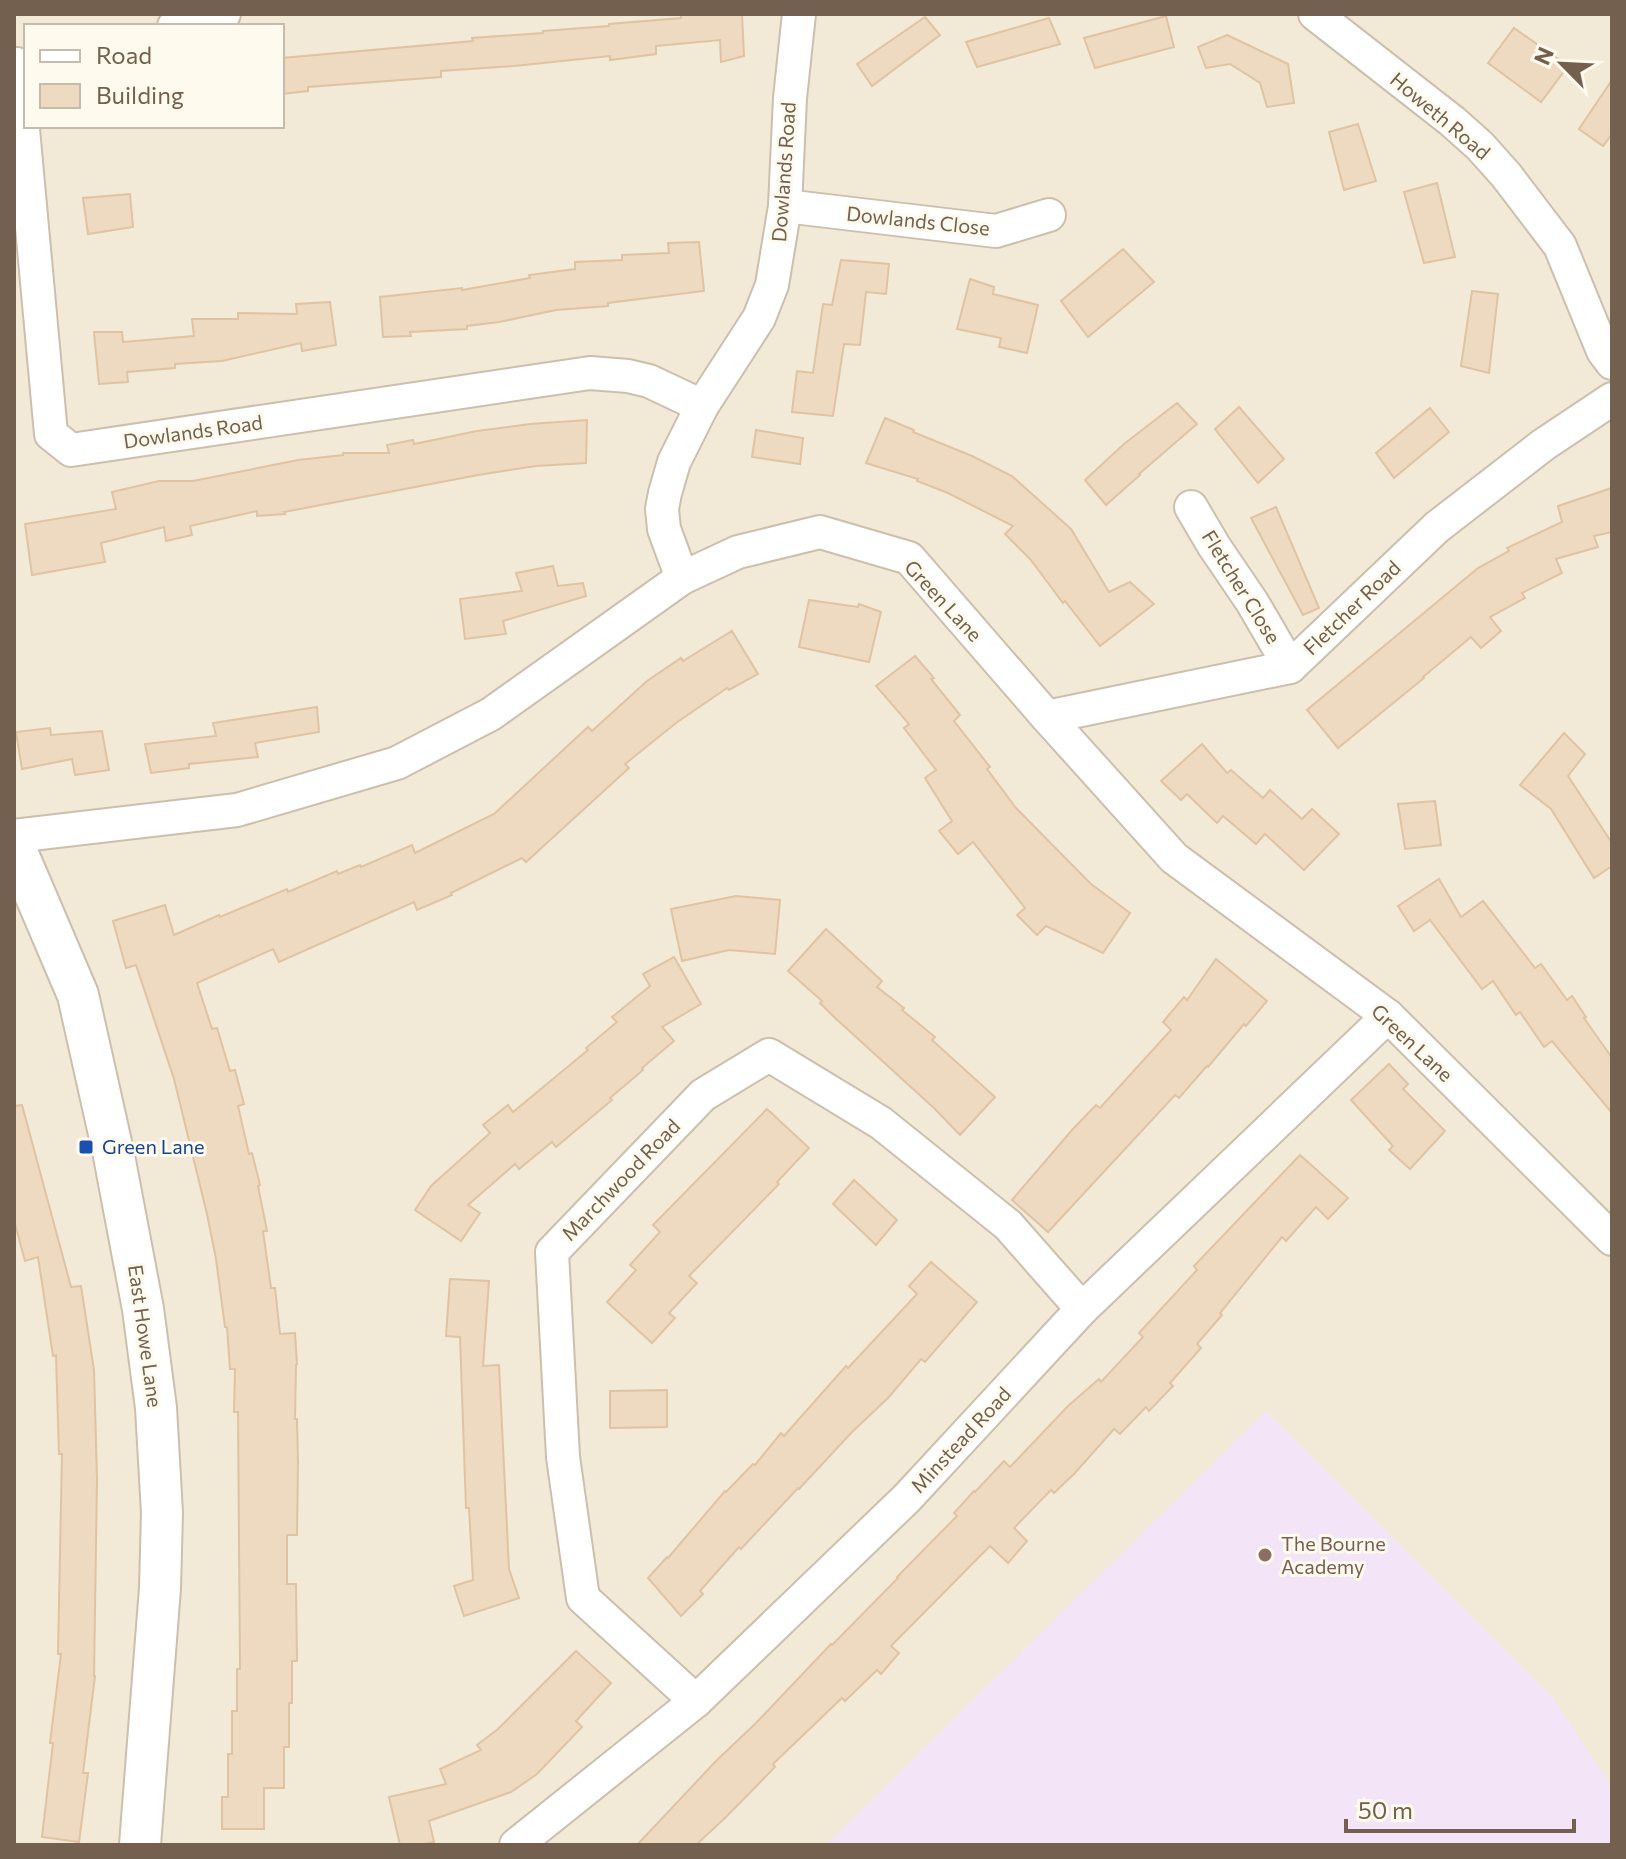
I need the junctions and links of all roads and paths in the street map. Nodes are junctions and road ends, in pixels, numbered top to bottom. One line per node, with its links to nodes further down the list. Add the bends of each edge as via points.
1 (224, 14): 4 (street)
2 (799, 14): 8 (street, Dowlands Road)
3 (1315, 14): 10 (street, Howeth Road, via 1452,121 1506,175 1560,246)
4 (182, 24)
5 (19, 63): 6 (street, Dowlands Road)
6 (24, 121)
7 (25, 128): 12 (street, Dowlands Road, via 51,434 71,450 590,373 649,381)
8 (785, 206): 9 (street, Dowlands Close, via 996,231); 12 (street, Dowlands Road, via 772,285 759,318)
9 (1049, 215)
10 (1612, 363)
11 (1612, 399): 15 (street, Fletcher Road, via 1437,527)
12 (702, 406): 14 (street, Dowlands Road, via 674,462 662,509)
13 (1191, 507): 15 (street, Fletcher Close)
14 (682, 578): 16 (street, Green Lane, via 738,552 820,532 909,558); 17 (street, Green Lane, via 491,714 397,763 237,810)
15 (1290, 667): 16 (street, Fletcher Road)
16 (1047, 717): 19 (street, Green Lane, via 1174,858)
17 (14, 836)
18 (14, 845): 23 (street, East Howe Lane, via 78,995 123,1202 156,1408 160,1588)
19 (1388, 1016): 20 (street, Green Lane); 21 (street, Minstead Road)
20 (1612, 1239)
21 (1082, 1309): 22 (street, Minstead Road, via 907,1498); 22 (street, Marchwood Road, via 1008,1225 881,1123 769,1055 703,1095 552,1252 563,1457 583,1598)
22 (696, 1701): 24 (street, Minstead Road)
23 (140, 1845)
24 (516, 1845)

